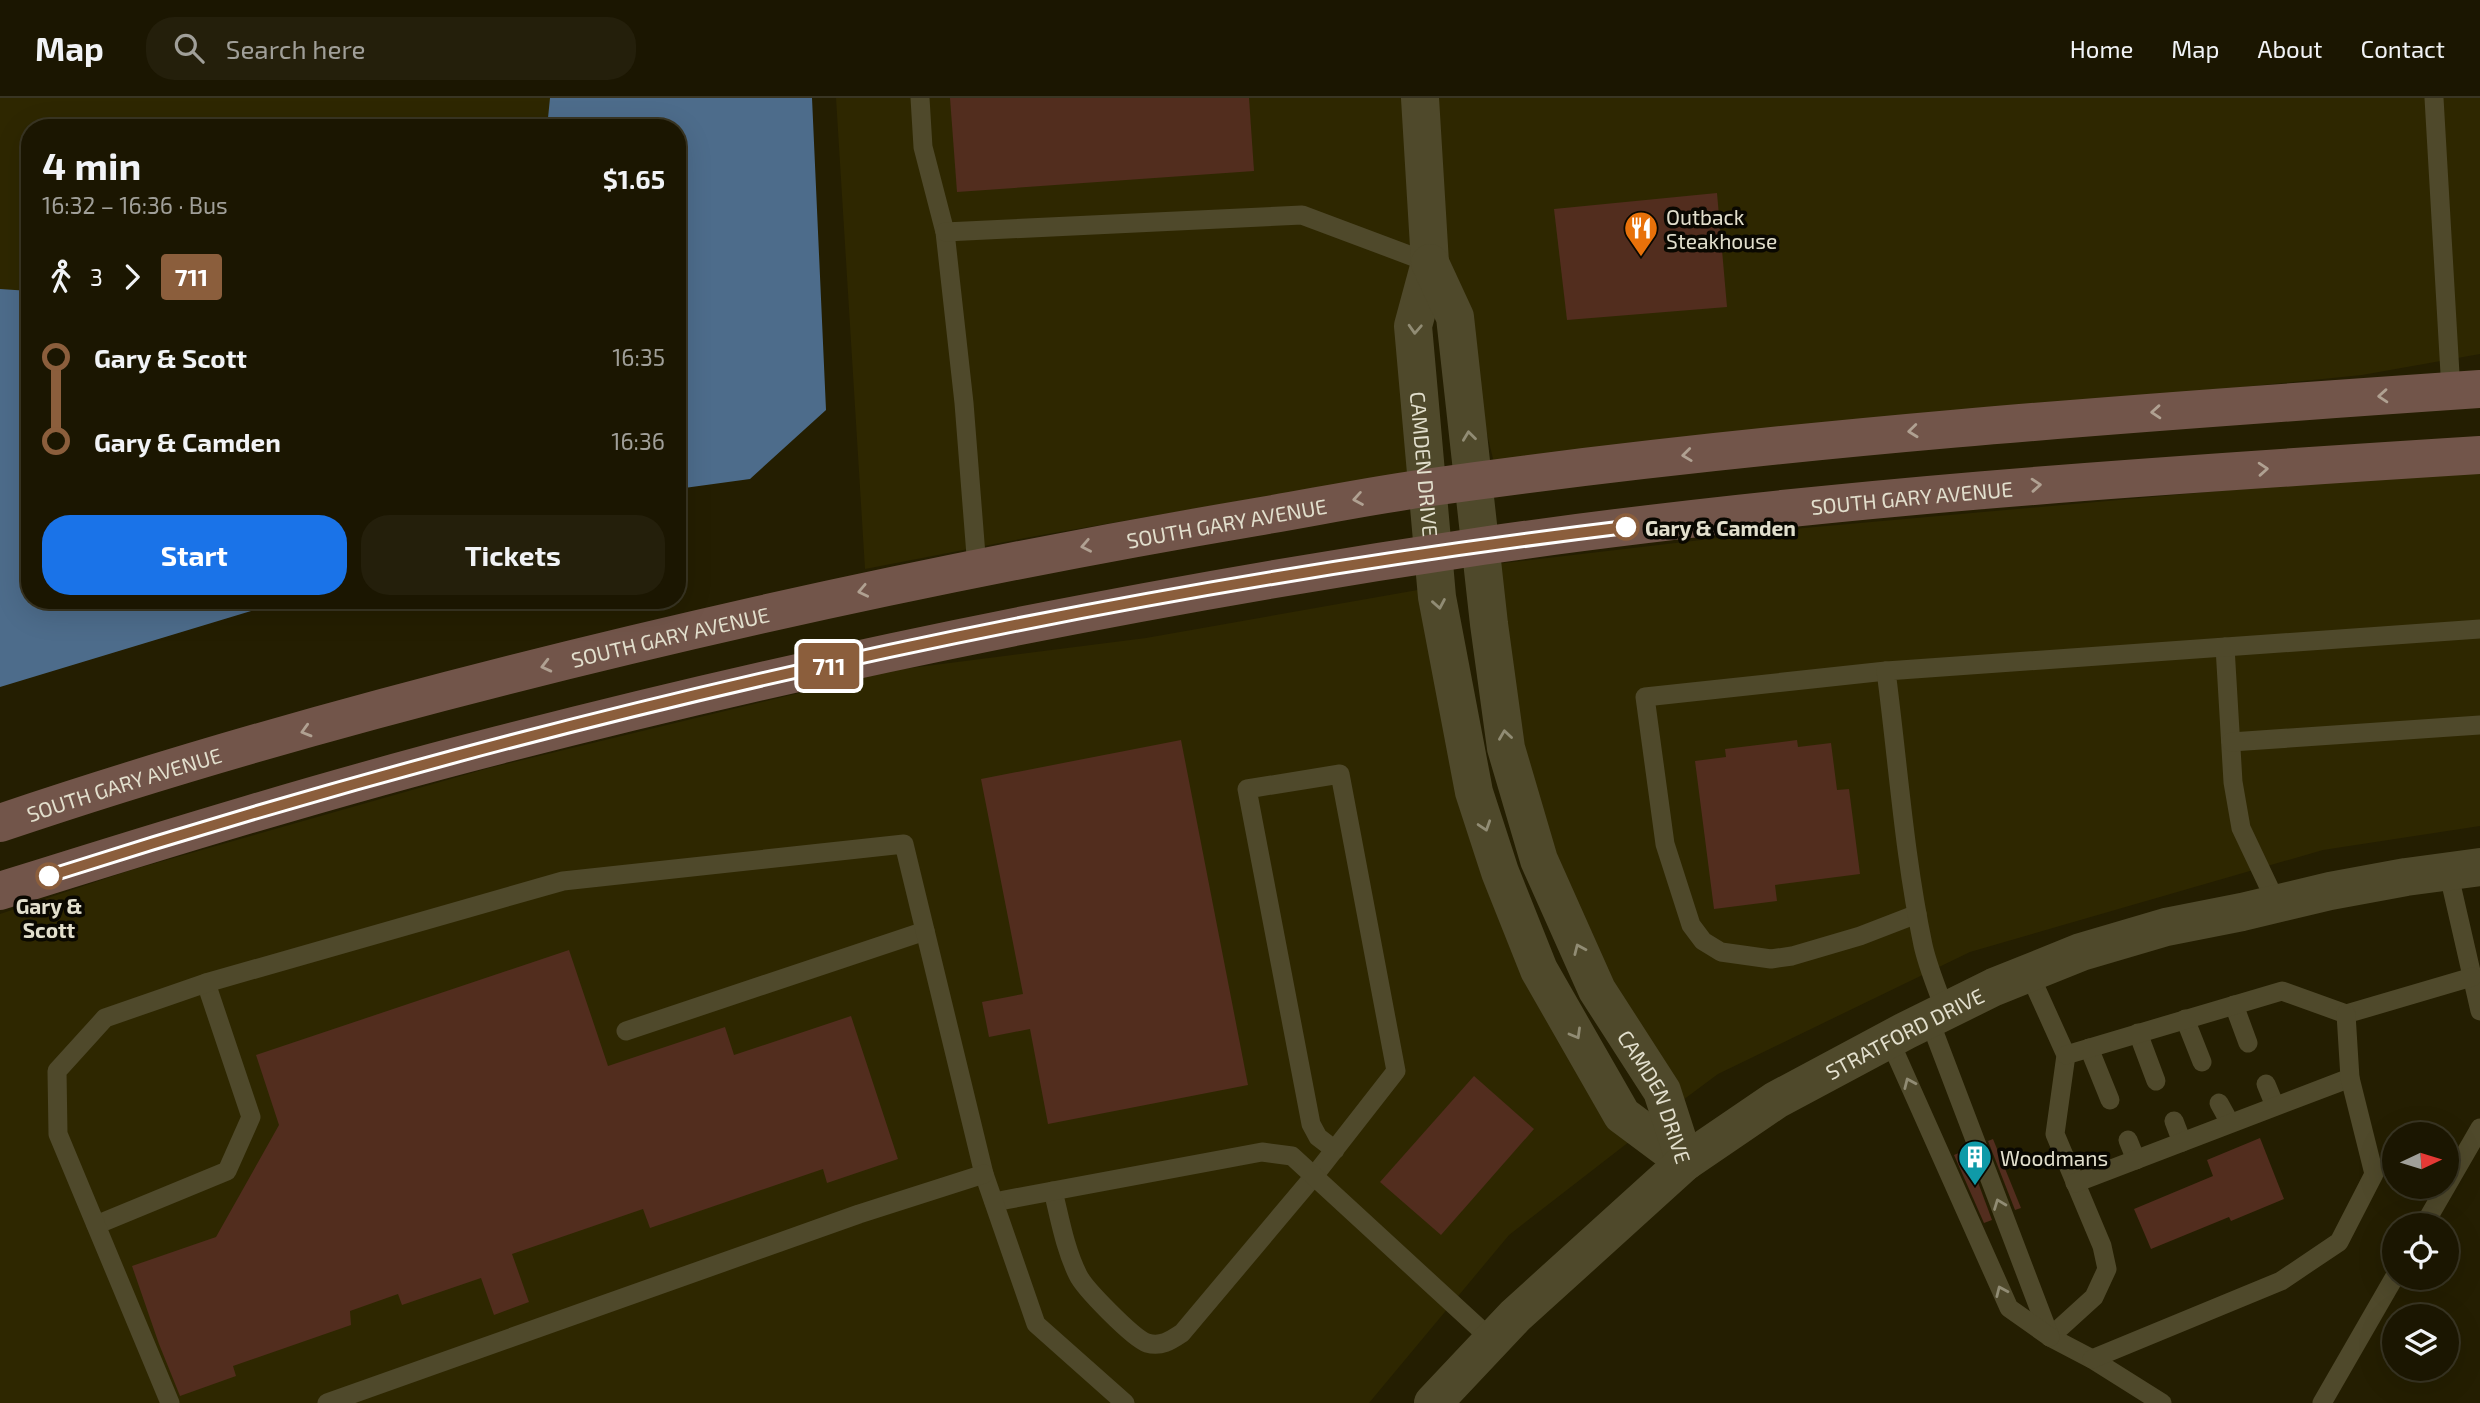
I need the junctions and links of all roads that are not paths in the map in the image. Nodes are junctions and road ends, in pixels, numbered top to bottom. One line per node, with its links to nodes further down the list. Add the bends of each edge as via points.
1 (920, 98): 4 (lane, via 923,147)
2 (1420, 98): 5 (street, CAMDEN DRIVE)
3 (2434, 98): 6 (lane)
4 (945, 232): 5 (lane, via 1302,215); 12 (lane)
5 (1430, 263): 8 (street, CAMDEN DRIVE, one-way to 5, via 1455,317); 9 (street, CAMDEN DRIVE, one-way to 9, via 1413,326)
6 (2466, 390): 8 (main road, SOUTH GARY AVENUE, one-way to 8, via 1981,425)
7 (2480, 454): 10 (main road, SOUTH GARY AVENUE, one-way to 7, via 1988,489)
8 (1475, 481): 9 (main road, SOUTH GARY AVENUE); 10 (street, CAMDEN DRIVE)
9 (1426, 488): 11 (street, CAMDEN DRIVE); 12 (main road, SOUTH GARY AVENUE, one-way to 12)
10 (1482, 546): 11 (main road, SOUTH GARY AVENUE); 52 (street, CAMDEN DRIVE, one-way to 10, via 1661,1091 1598,990 1539,860 1507,748)
11 (1433, 554): 20 (main road, SOUTH GARY AVENUE, via 1001,629 650,707 286,804); 52 (street, CAMDEN DRIVE, one-way to 52, via 1474,792 1539,970 1622,1115)
12 (976, 568): 18 (main road, SOUTH GARY AVENUE, one-way to 18, via 513,674 202,760)
13 (2480, 629): 14 (lane)
14 (2225, 647): 15 (lane); 17 (lane)
15 (1886, 671): 22 (lane); 22 (lane, via 1645,697 1665,844 1691,925 1703,941 1721,951 1771,960 1860,936)
16 (2480, 725): 17 (lane)
17 (2231, 742): 21 (lane, via 2241,828)
18 (0, 823)
19 (2464, 869): 21 (street, STRATFORD DRIVE); 25 (lane)
20 (0, 891)
21 (2277, 904): 24 (street, STRATFORD DRIVE, via 2166,927)
22 (1917, 914): 30 (lane)
23 (925, 931): 26 (lane, via 904,844 562,881); 32 (lane); 53 (lane)
24 (2029, 973): 30 (street, STRATFORD DRIVE); 37 (lane)
25 (2472, 977): 28 (lane); 29 (lane)
26 (206, 983): 59 (lane, via 105,1018 57,1071 58,1134); 59 (lane, via 251,1117 227,1171)
27 (2234, 1005): 29 (lane, via 2282,991); 31 (lane); 35 (lane)
28 (2480, 1012)
29 (2346, 1014): 39 (lane)
30 (1937, 1015): 34 (street, STRATFORD DRIVE); 61 (lane, one-way to 30)
31 (2185, 1019): 33 (lane); 38 (lane)
32 (626, 1031)
33 (2138, 1033): 36 (lane); 40 (lane)
34 (1889, 1039): 52 (street, STRATFORD DRIVE, via 1776,1100); 61 (lane, one-way to 34, via 2009,1308)
35 (2248, 1043)
36 (2089, 1048): 37 (lane); 42 (lane)
37 (2066, 1055): 55 (lane, via 2055,1134)
38 (2202, 1062)
39 (2350, 1078): 44 (lane); 63 (lane, via 2374,1174 2339,1242 2281,1281)
40 (2156, 1081)
41 (2266, 1084): 44 (lane)
42 (2110, 1100)
43 (2219, 1103): 46 (lane)
44 (2274, 1106): 46 (lane)
45 (2174, 1121): 49 (lane)
46 (2230, 1124): 49 (lane)
47 (2480, 1129): 58 (lane)
48 (2128, 1140): 51 (lane)
49 (2182, 1142): 51 (lane)
50 (1335, 1150): 50 (lane, via 1396,1071 1340,774 1247,789 1311,1124 1318,1137); 54 (lane)
51 (2136, 1160): 55 (lane)
52 (1685, 1163): 62 (street, STRATFORD DRIVE)
53 (984, 1174): 57 (lane); 65 (lane)
54 (1314, 1176): 56 (lane, via 1292,1156 1262,1152); 56 (lane, via 1182,1333 1165,1344 1147,1343 1128,1330 1079,1277); 62 (lane)
55 (2075, 1183): 61 (lane, via 2107,1269 2094,1297)
56 (1053, 1191): 57 (lane)
57 (994, 1202): 66 (lane, via 1036,1324)
58 (2431, 1213)
59 (96, 1225): 64 (lane)
60 (2387, 1290): 69 (lane)
61 (2050, 1337): 63 (lane)
62 (1492, 1340): 67 (street, STRATFORD DRIVE)
63 (2092, 1359): 68 (lane)
64 (170, 1403)
65 (327, 1403)
66 (1125, 1403)
67 (1433, 1403)
68 (2162, 1403)
69 (2322, 1403)

